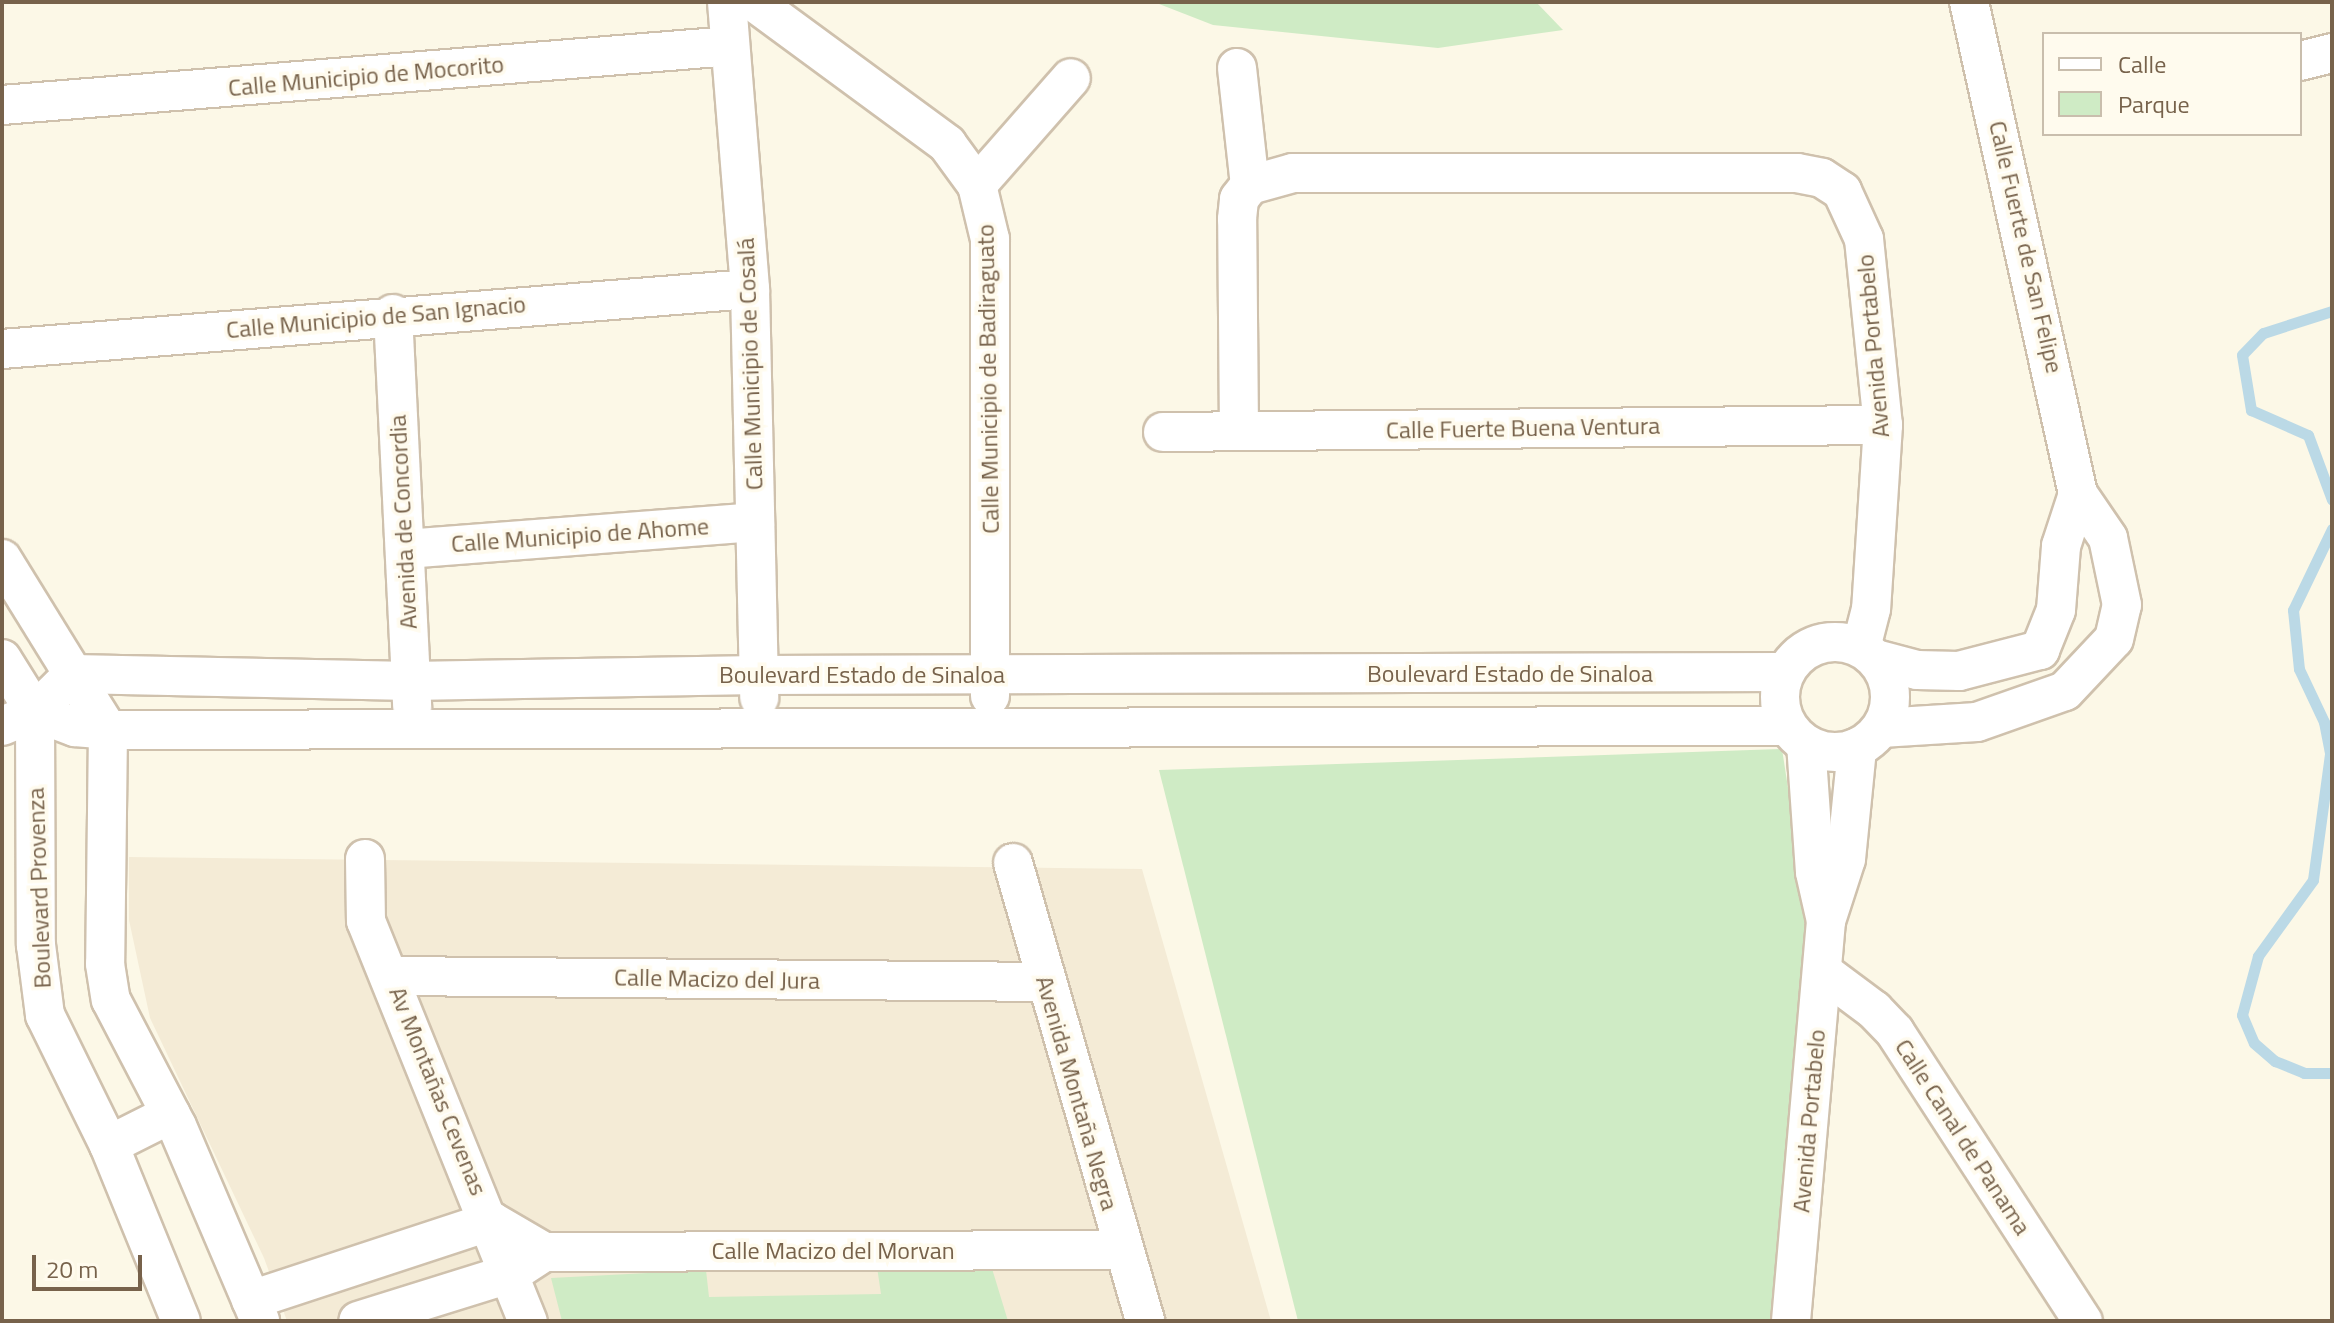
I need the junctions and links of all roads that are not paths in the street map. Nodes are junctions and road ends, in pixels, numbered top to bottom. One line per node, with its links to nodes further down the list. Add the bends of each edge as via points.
1 (727, 2): 4 (street, Calle Municipio de Cosalá)
2 (754, 2): 10 (street, Calle Municipio de Badiraguato, via 947,144)
3 (1969, 2): 18 (street, Calle Fuerte de San Felipe, via 2068,429)
4 (730, 46): 9 (street, Calle Municipio de Mocorito); 12 (street, Calle Municipio de Cosalá)
5 (2332, 53): 6 (street)
6 (2302, 60)
7 (1237, 68): 11 (street)
8 (1071, 78): 10 (street)
9 (2, 105)
10 (977, 185): 27 (street, Calle Municipio de Badiraguato, via 990,239)
11 (1250, 185): 15 (street, Avenida Portabelo, via 1293,173 1797,173 1822,178 1842,191 1864,239); 16 (street, via 1239,199 1237,219)
12 (750, 289): 13 (street, Calle Municipio de San Ignacio); 19 (street, Calle Municipio de Cosalá)
13 (393, 314): 14 (street, Calle Municipio de San Ignacio); 20 (street, Avenida de Concordia)
14 (2, 349)
15 (1883, 425): 16 (street, Calle Fuerte Buena Ventura); 23 (street, Avenida Portabelo)
16 (1239, 431): 17 (street, Calle Fuerte Buena Ventura)
17 (1163, 432)
18 (2078, 494): 22 (street, Calle Fuerte de San Felipe, via 2061,546 2056,610); 30 (street, Calle Fuerte de San Felipe, via 2108,538 2122,605 2114,639)
19 (755, 522): 20 (street, Calle Municipio de Ahome); 28 (street, Calle Municipio de Cosalá)
20 (405, 549): 29 (street, Avenida de Concordia)
21 (2, 559): 26 (street)
22 (2040, 650): 23 (street, via 1959,671 1917,670); 30 (street)
23 (1868, 654): 25 (street, via 1840,642 1819,644 1799,655); 37 (street, via 1888,681 1890,705)
24 (2, 659): 31 (street)
25 (1785, 672): 27 (street, Boulevard Estado de Sinaloa); 36 (street, via 1780,690)
26 (73, 674): 29 (street, Boulevard Estado de Sinaloa); 31 (street); 34 (street)
27 (989, 674): 28 (street, Boulevard Estado de Sinaloa); 33 (street, Calle Municipio de Badiraguato)
28 (758, 675): 29 (street, Boulevard Estado de Sinaloa); 32 (street, Calle Municipio de Cosalá)
29 (411, 681): 35 (street, Avenida de Concordia)
30 (2065, 691): 37 (street, via 1977,722)
31 (19, 719): 34 (street); 45 (street, Boulevard Provenza, via 45,1015)
32 (760, 727): 33 (street); 35 (street)
33 (990, 727): 36 (street)
34 (108, 730): 35 (street); 44 (street, via 109,988)
35 (413, 731)
36 (1796, 735): 37 (street, via 1831,752); 40 (street, Avenida Portabelo)
37 (1869, 738): 40 (street, Avenida Portabelo, via 1846,859)
38 (365, 859): 42 (street, Av Montañas Cevenas, via 366,921)
39 (1013, 863): 43 (street, Avenida Montaña Negra)
40 (1826, 921): 41 (street, Avenida Portabelo)
41 (1823, 972): 55 (street, Avenida Portabelo); 56 (street, Calle Canal de Panama, via 1895,1032)
42 (390, 976): 43 (street, Calle Macizo del Jura); 46 (street, Av Montañas Cevenas)
43 (1045, 982): 47 (street, Avenida Montaña Negra)
44 (171, 1114): 45 (street); 50 (street)
45 (109, 1145): 51 (street, Boulevard Provenza)
46 (491, 1221): 48 (street); 49 (street, Av Montañas Cevenas); 50 (street)
47 (1123, 1250): 48 (street, Calle Macizo del Morvan); 54 (street, Avenida Montaña Negra)
48 (544, 1252): 49 (street)
49 (512, 1273): 52 (street); 53 (street, Av Montañas Cevenas)
50 (256, 1310)
51 (181, 1321)
52 (358, 1321)
53 (528, 1321)
54 (1145, 1321)
55 (1791, 1321)
56 (2083, 1321)

